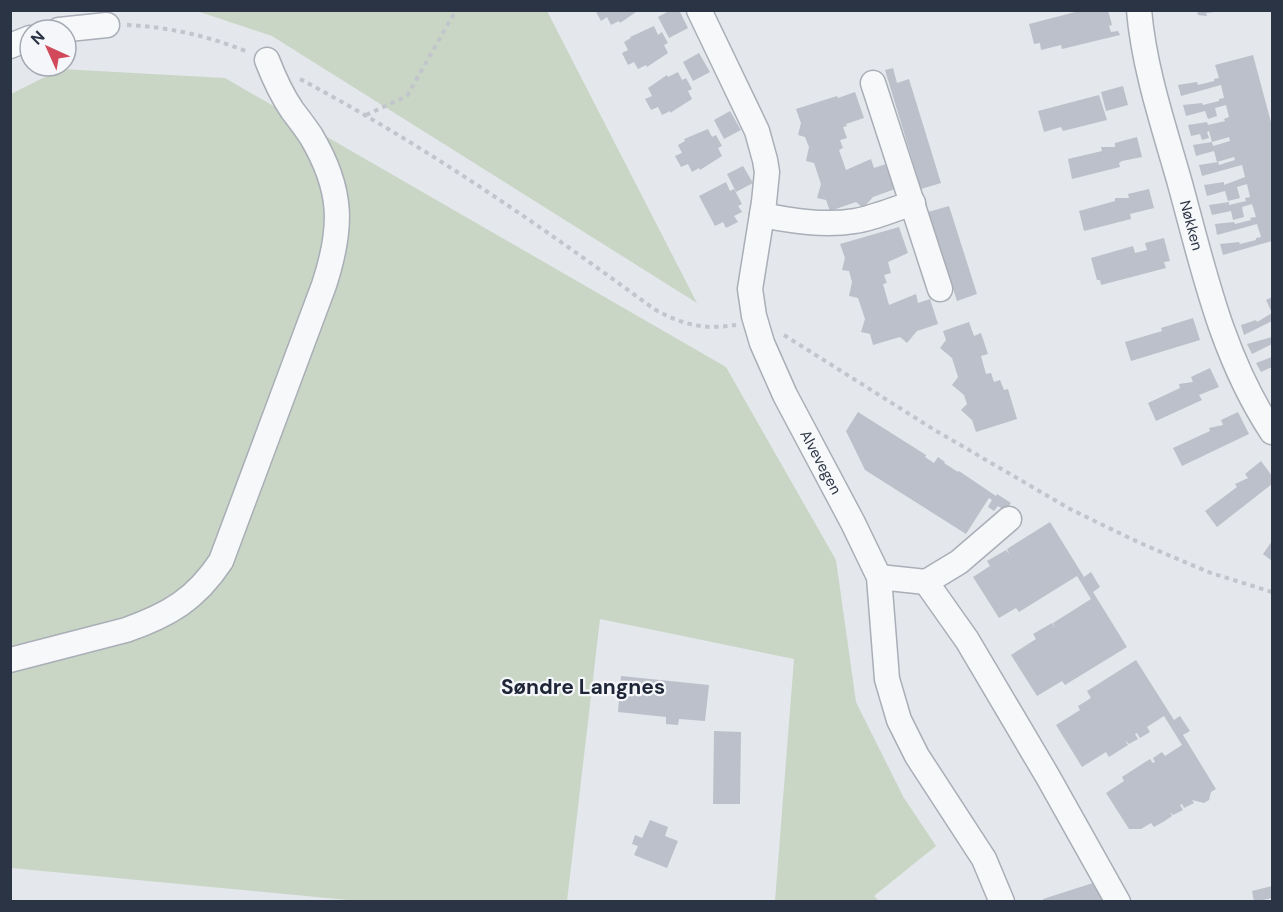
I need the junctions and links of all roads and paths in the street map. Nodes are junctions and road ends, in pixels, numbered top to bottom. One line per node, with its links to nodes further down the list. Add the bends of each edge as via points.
1 (456, 10): 9 (path, via 407,96)
2 (699, 10): 11 (street, Alvevegen, via 762,146 767,172)
3 (1139, 10): 14 (street, Nøkken, via 1147,67 1218,318 1238,370)
4 (107, 25): 5 (street); 6 (path, via 145,26 192,34)
5 (78, 28)
6 (267, 60): 19 (street, via 278,88 324,160 334,188 337,239 324,285 221,561 192,596 145,624)
7 (298, 77): 9 (path)
8 (873, 82): 10 (street)
9 (366, 116): 13 (path, via 468,178 674,320 714,328)
10 (913, 203): 11 (street, via 857,221 829,224); 12 (street)
11 (762, 215): 13 (street, Alvevegen, via 750,289)
12 (940, 289)
13 (758, 328): 16 (street, Alvevegen, via 782,389); 18 (path, via 783,335 963,447 1099,524 1211,573)
14 (1272, 432)
15 (1009, 519): 17 (street, via 959,562)
16 (879, 577): 17 (street); 20 (street, Alvevegen, via 887,679 899,720 917,756 984,859)
17 (926, 582): 21 (street, via 966,640)
18 (1272, 592)
19 (10, 660)
20 (1002, 902)
21 (1118, 902)

